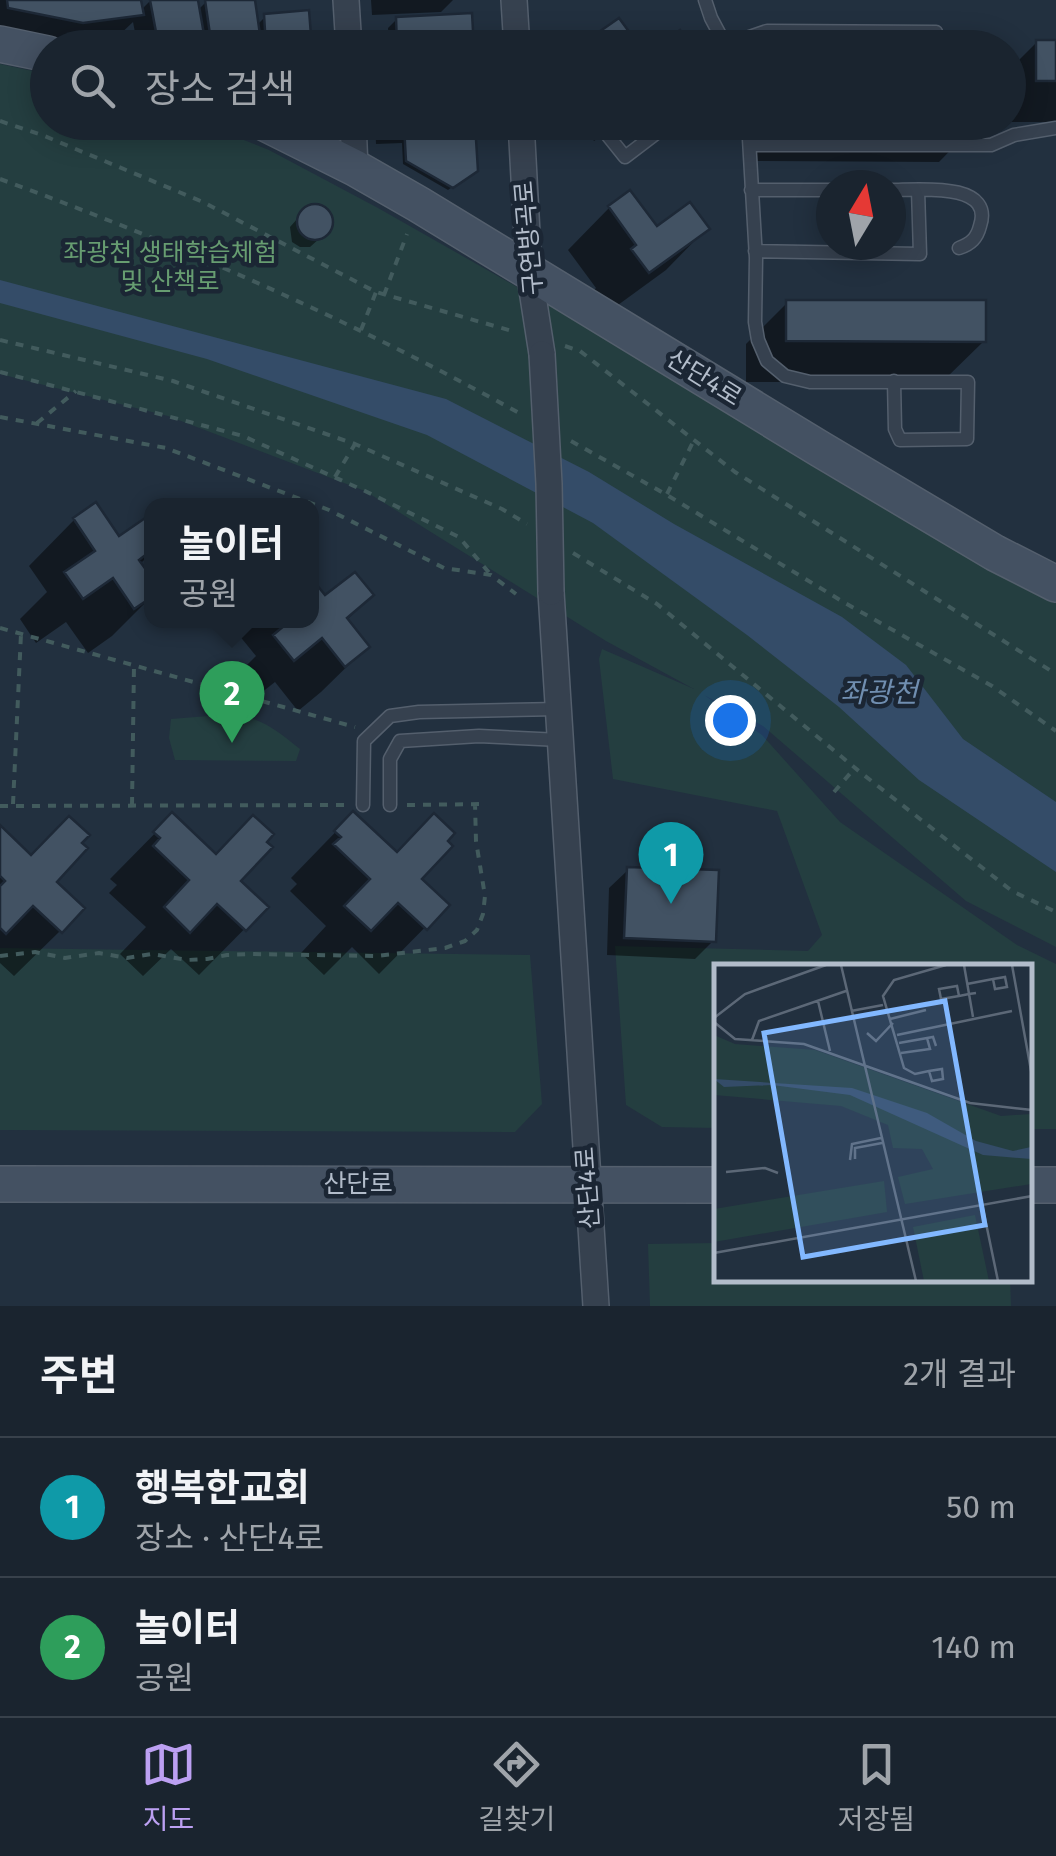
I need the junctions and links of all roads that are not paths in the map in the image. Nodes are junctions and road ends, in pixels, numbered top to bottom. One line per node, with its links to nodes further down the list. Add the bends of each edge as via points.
1 (346, 0): 4 (street)
2 (514, 0): 5 (street)
3 (705, 0): 6 (lane)
4 (347, 30)
5 (516, 30)
6 (718, 30)
7 (0, 44): 8 (street)
8 (30, 50)
9 (1056, 128): 10 (lane)
10 (1026, 133)
11 (299, 140): 19 (street, 산단4로)
12 (353, 140): 19 (street)
13 (522, 140): 26 (street, 구연방곡로)
14 (611, 140): 15 (lane, via 625,157)
15 (648, 140)
16 (750, 140): 18 (lane)
17 (1002, 140): 18 (lane)
18 (750, 144): 20 (lane)
19 (355, 168): 26 (street, 산단4로)
20 (752, 190): 21 (lane); 25 (lane)
21 (816, 190)
22 (906, 190): 23 (lane)
23 (918, 190): 24 (lane, via 953,190 979,205 978,233); 25 (lane, via 920,254)
24 (959, 248)
25 (755, 251): 27 (lane, via 755,322 766,361 785,376 810,382)
26 (529, 271): 28 (street, 산단4로, via 820,450); 29 (street, 구연방곡로, bridge, via 540,346)
27 (894, 381): 27 (lane, via 968,382 967,439 900,440)
28 (1056, 584)
29 (551, 592): 30 (street, 산단4로)
30 (558, 709): 31 (street, 산단4로); 32 (lane, via 390,716 364,741)
31 (560, 740): 33 (lane, via 400,741 390,759); 35 (street, 산단4로)
32 (363, 805)
33 (390, 805)
34 (0, 1184): 35 (street, 산단로)
35 (588, 1185): 36 (street, 산단로); 37 (street, 산단4로)
36 (714, 1185)
37 (596, 1306)

